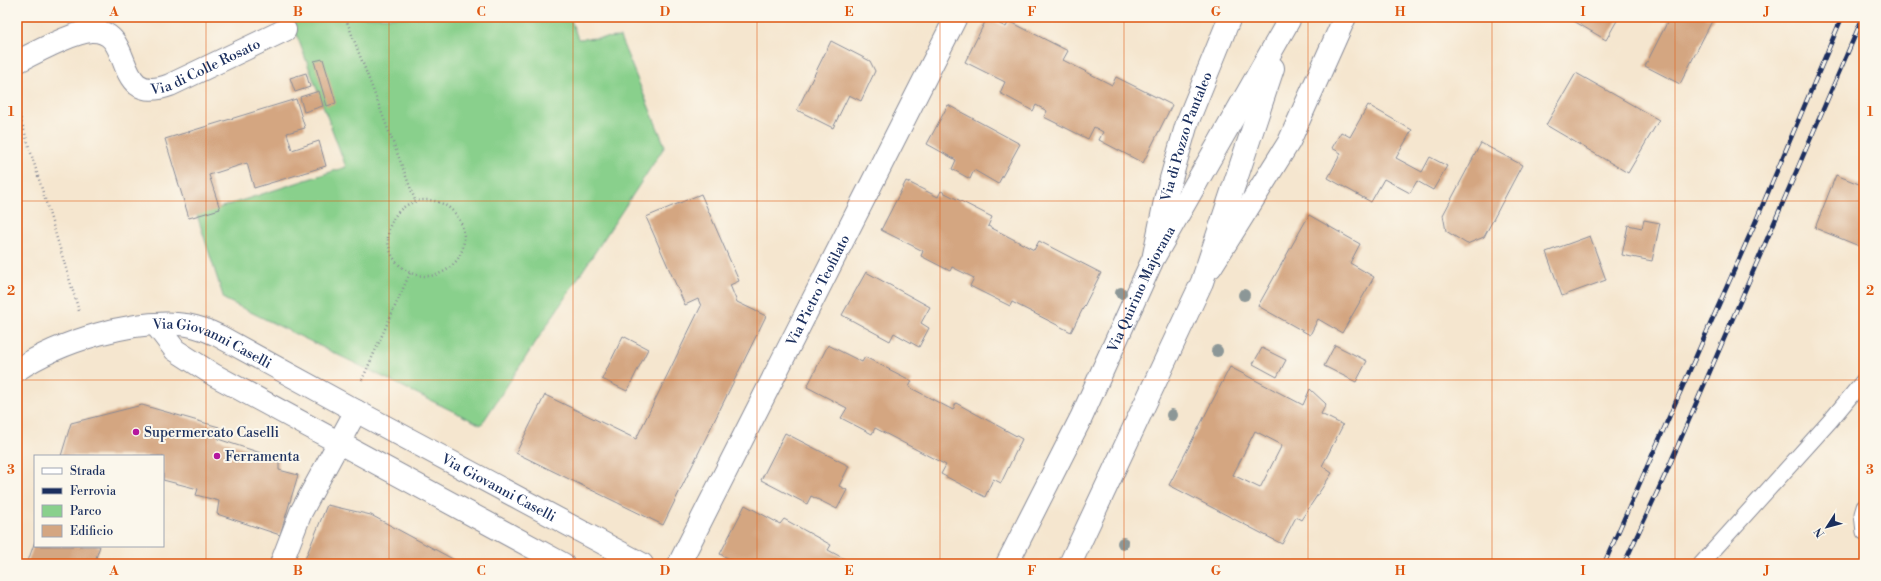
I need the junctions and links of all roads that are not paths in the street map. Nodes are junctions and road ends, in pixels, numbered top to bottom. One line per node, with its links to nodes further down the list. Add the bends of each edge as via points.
1 (956, 17): 19 (street, Via Pietro Teofilato)
2 (1230, 17): 7 (street, Via di Pozzo Pantaleo, via 1187,123 1166,196)
3 (1345, 17): 8 (street, Via Quirino Majorana, via 1289,142)
4 (1289, 19): 7 (street, Via Quirino Majorana); 8 (street, Via Quirino Majorana)
5 (285, 30): 6 (street, Via di Colle Rosato, via 170,85 151,90 134,83 117,46 107,34 98,32 76,35)
6 (17, 62)
7 (1153, 259): 20 (street, Via Quirino Majorana, via 1081,418)
8 (1202, 282): 21 (street, Via Quirino Majorana)
9 (156, 324): 10 (street, via 126,328 87,338 48,352); 12 (street, Via Giovanni Caselli, via 187,325 203,329); 13 (street, Via Giovanni Caselli, via 175,350 188,359)
10 (17, 370)
11 (1864, 380): 22 (lane)
12 (356, 411): 13 (street); 18 (street, Via Giovanni Caselli)
13 (339, 444): 16 (street, via 301,512); 17 (street, Via Giovanni Caselli)
14 (1864, 507): 15 (lane)
15 (1864, 532)
16 (281, 564)
17 (563, 564)
18 (642, 564)
19 (679, 564)
20 (1007, 564)
21 (1070, 564)
22 (1701, 564)

